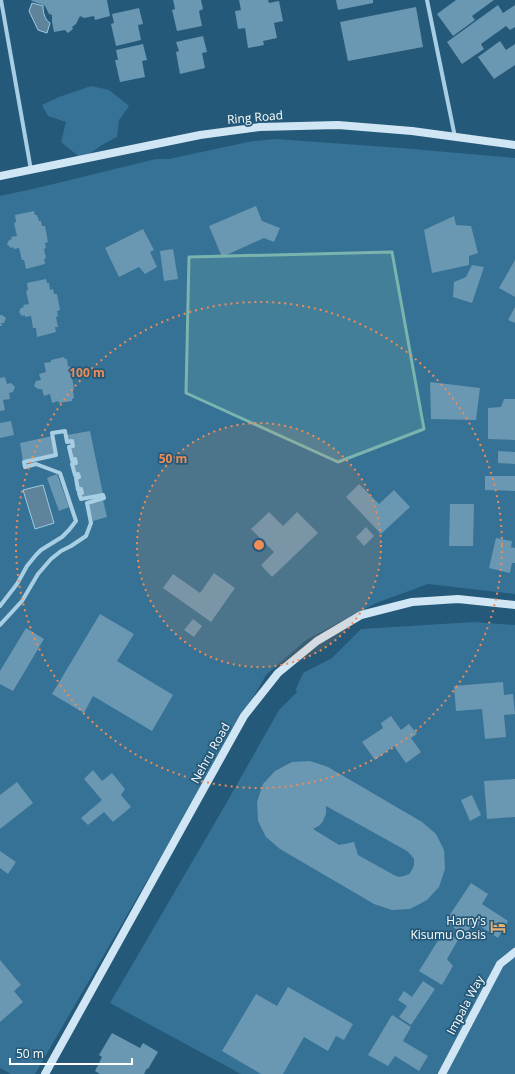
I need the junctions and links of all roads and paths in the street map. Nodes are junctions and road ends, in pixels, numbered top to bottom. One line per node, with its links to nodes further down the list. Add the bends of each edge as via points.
1 (1, 0): 5 (street)
2 (427, 0): 3 (street)
3 (455, 137): 4 (street, Ring Road); 5 (street, Ring Road, via 338,125 260,128 200,135)
4 (515, 145)
5 (31, 170): 6 (street, Ring Road)
6 (0, 176)
7 (0, 606): 9 (street, via 17,584 26,566 41,550 62,537 76,521 60,473 36,464 25,467 24,462 56,455 52,433 65,431 67,442 72,441 73,446 69,447 72,460 75,459 76,463 72,464 75,474 79,477 76,478 78,490 82,489 82,493 79,493 81,500 103,495 104,498 87,503 91,523 86,536 51,559 38,574 22,601)
8 (515, 606): 11 (street, Nehru Road, via 458,599 412,602 361,615 318,641 278,673 244,716)
9 (0, 625)
10 (515, 952): 12 (street, Impala Way, via 500,964)
11 (45, 1074)
12 (442, 1074)

